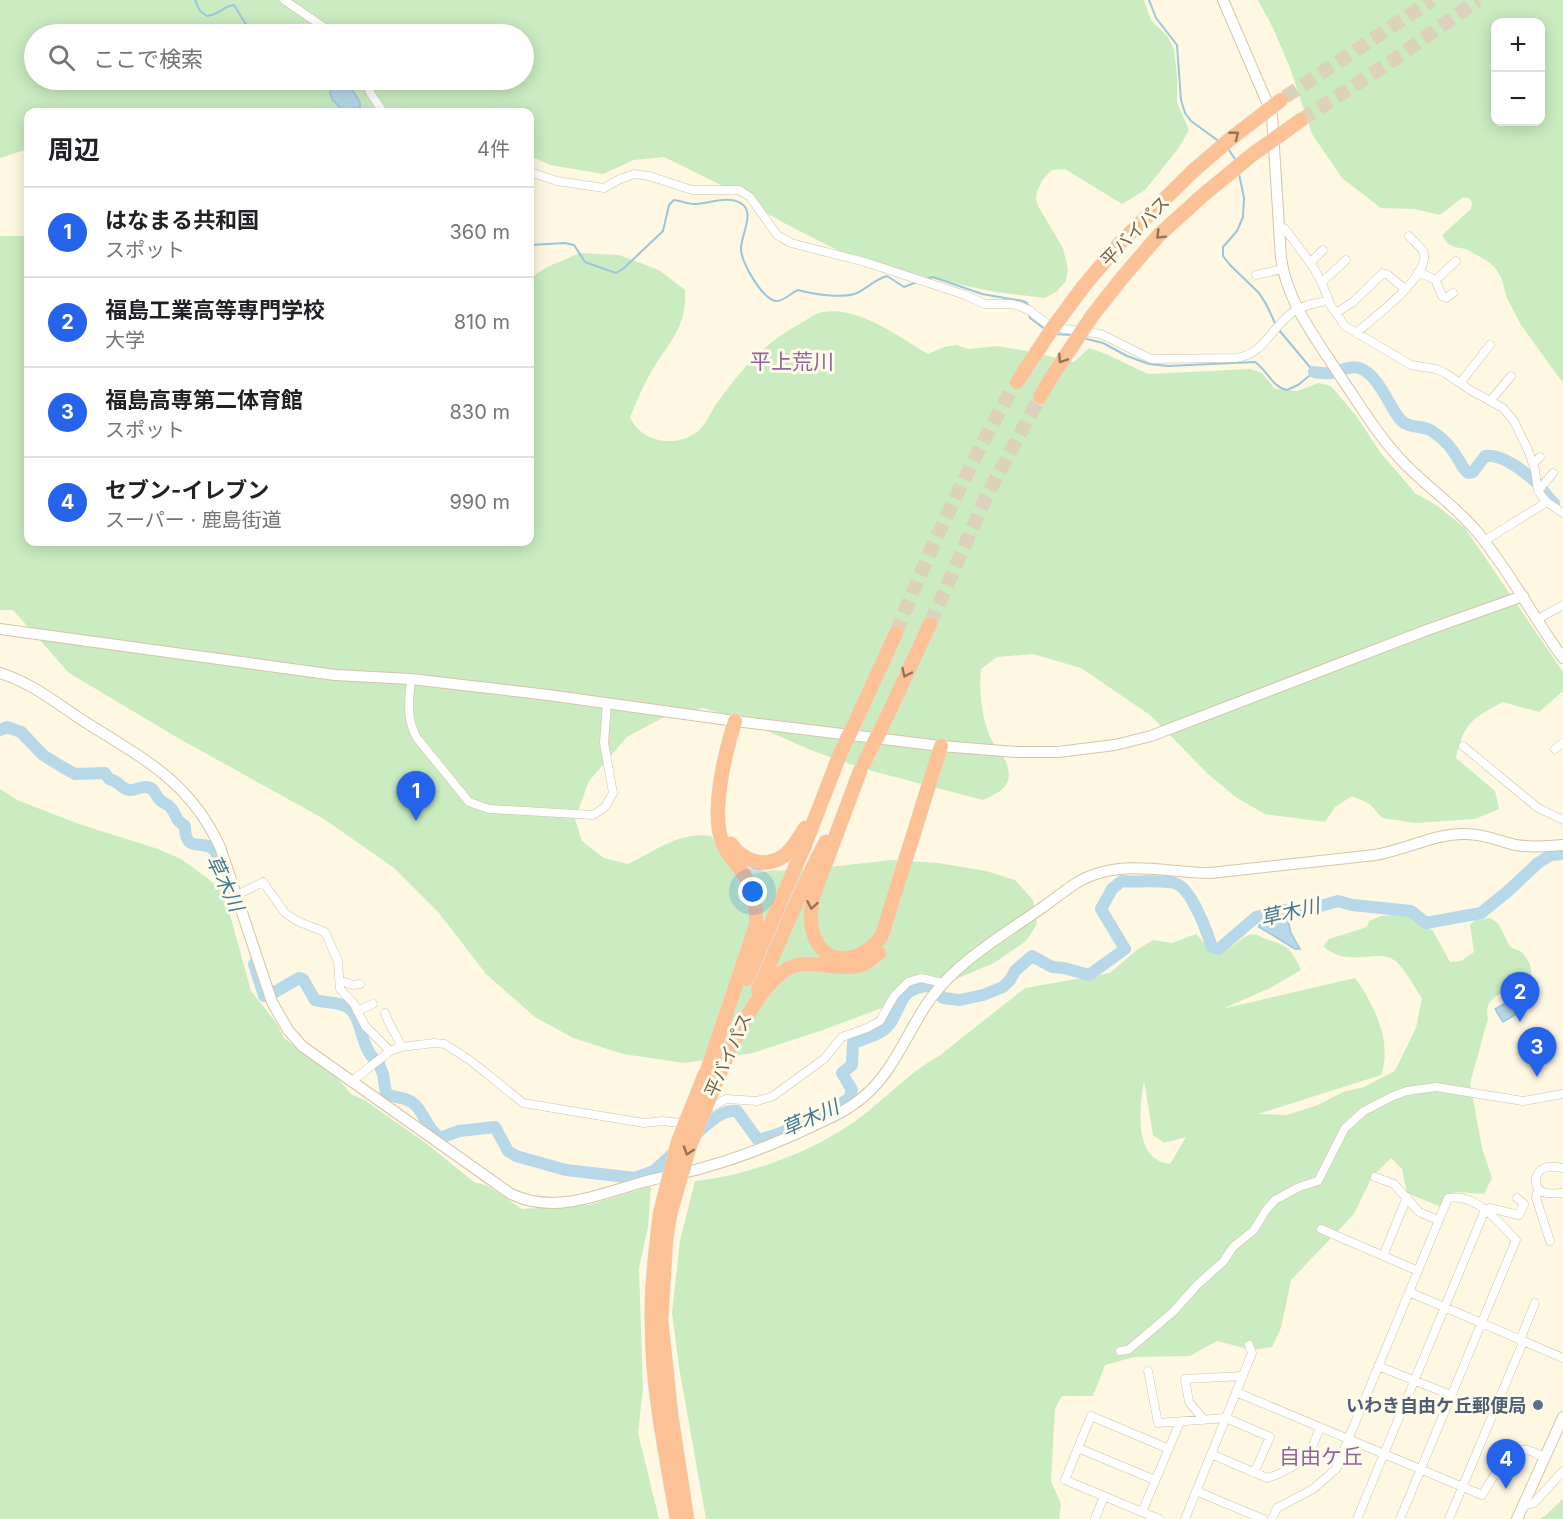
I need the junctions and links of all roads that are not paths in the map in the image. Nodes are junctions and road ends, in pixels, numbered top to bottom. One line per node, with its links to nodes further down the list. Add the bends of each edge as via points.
1 (284, 0): 3 (street)
2 (1223, 0): 9 (street, via 1272,116)
3 (319, 24)
4 (369, 90): 6 (street)
5 (1283, 99): 29 (highway, 平バイパス, one-way to 5, bridge, via 1052,329 1119,244 1192,172)
6 (380, 108)
7 (1301, 120): 30 (highway, 平バイパス, one-way to 30, bridge, via 1236,167 1159,235 1078,335)
8 (534, 173): 23 (street, via 604,188 634,174 692,190 739,190 750,197 777,235 791,243 865,262 985,304 1019,306 1051,327 1101,334 1151,359 1248,356)
9 (1278, 226): 14 (street, via 1285,229); 15 (street)
10 (1409, 236): 16 (street, via 1424,255)
11 (1323, 250): 14 (street)
12 (1346, 260): 19 (street)
13 (1456, 261): 18 (street)
14 (1310, 263): 19 (street)
15 (1282, 269): 17 (street); 23 (street)
16 (1418, 272): 18 (street); 20 (street)
17 (1256, 274)
18 (1435, 279): 21 (street, via 1442,296)
19 (1322, 282): 22 (street)
20 (1406, 289): 24 (street, via 1383,273); 25 (street)
21 (1453, 293)
22 (1328, 301): 23 (street); 24 (street)
23 (1298, 310): 38 (street, via 1395,454 1451,504)
24 (1336, 313): 25 (street)
25 (1356, 333): 28 (street, via 1411,365 1436,369)
26 (1490, 345): 28 (street)
27 (1511, 376): 31 (street)
28 (1460, 383): 31 (street)
29 (1015, 386)
30 (1040, 396)
31 (1491, 400): 33 (street, via 1514,421)
32 (1540, 458): 33 (street)
33 (1533, 464): 35 (street)
34 (1553, 473): 35 (street)
35 (1538, 491): 36 (street)
36 (1547, 502): 37 (street); 38 (street)
37 (1563, 513)
38 (1484, 541): 39 (street)
39 (1523, 596): 41 (street); 51 (street, via 1128,742 1045,753)
40 (1563, 605): 41 (street)
41 (1538, 619): 45 (street)
42 (930, 624): 54 (highway, 平バイパス, one-way to 54, bridge)
43 (0, 629): 47 (street, via 335,675)
44 (896, 633): 55 (highway, 平バイパス, bridge)
45 (1561, 652)
46 (0, 673): 58 (street, via 18,678 50,698 174,782 212,828)
47 (411, 680): 48 (street); 48 (street, via 408,714 417,738 469,802 489,809 593,815 605,807 613,793 604,743)
48 (607, 702): 49 (street)
49 (735, 721): 51 (street); 55 (highway, via 725,824 737,853 761,862 785,855); 68 (highway, via 725,756 718,832 752,889 756,925)
50 (1563, 743): 53 (street)
51 (941, 746): 54 (highway, one-way to 51, via 810,914 821,948 842,959 864,953 875,946 882,934); 65 (highway, via 940,763 888,942 879,954 851,967 799,964 786,970 761,995)
52 (1463, 746): 56 (street, via 1538,808)
53 (1555, 749)
54 (862, 767): 65 (highway, 平バイパス)
55 (829, 783): 68 (highway, 平バイパス)
56 (1563, 820)
57 (1563, 845): 61 (street, via 1518,845 1465,834 1444,836 1390,853 1233,870 1189,873 1127,868 1103,872 1077,883 970,958)
58 (237, 895): 59 (street, via 263,882 285,913 324,932 338,961); 69 (street, via 260,971 281,1019 302,1046)
59 (336, 983): 60 (street); 63 (street)
60 (360, 984)
61 (941, 985): 66 (street, via 921,978 908,982 894,996 880,1021 842,1037 824,1059 772,1096 757,1101 726,1099 680,1123 644,1123 533,1106 517,1099 445,1044); 69 (street, via 891,1066 849,1109 776,1143 710,1166 587,1199 544,1203 511,1194)
62 (373, 1004): 63 (street)
63 (357, 1011): 67 (street, via 365,1026)
64 (385, 1013): 66 (street)
65 (739, 1029): 68 (highway, 平バイパス)
66 (401, 1047): 67 (street)
67 (390, 1051): 69 (street)
68 (710, 1073): 78 (highway, 平バイパス, bridge)
69 (351, 1082)
70 (1563, 1094): 90 (street, via 1523,1101 1437,1087 1407,1091 1376,1104 1345,1128 1318,1181 1275,1200 1254,1230 1173,1312 1128,1350)
71 (1563, 1168): 73 (street, via 1547,1167 1539,1172 1535,1183)
72 (1376, 1177): 75 (street, via 1394,1184)
73 (1540, 1190): 74 (street, via 1551,1194); 81 (street, via 1536,1198)
74 (1563, 1192)
75 (1407, 1197): 79 (street, via 1419,1212); 82 (street)
76 (1517, 1198): 77 (street, via 1524,1204 1519,1215)
77 (1485, 1210): 79 (street, via 1472,1199 1448,1198); 86 (street); 87 (street, via 1516,1240)
78 (665, 1214): 118 (highway, 平バイパス, via 655,1263 652,1324 660,1418); 119 (highway, 平バイパス, via 661,1320 670,1414)
79 (1438, 1220): 83 (street)
80 (1321, 1229): 82 (street)
81 (1550, 1241)
82 (1383, 1256): 83 (street)
83 (1418, 1270): 84 (street)
84 (1409, 1292): 86 (street); 92 (street)
85 (1535, 1303): 88 (street)
86 (1445, 1307): 87 (street); 95 (street)
87 (1481, 1323): 88 (street); 97 (street)
88 (1522, 1341): 91 (street); 113 (street)
89 (1249, 1345): 94 (street, via 1252,1353)
90 (1120, 1351)
91 (1563, 1358)
92 (1378, 1366): 95 (street); 103 (street)
93 (1148, 1371): 101 (street, via 1158,1423)
94 (1243, 1376): 96 (street); 100 (street, via 1185,1378 1189,1402)
95 (1414, 1380): 97 (street); 107 (street)
96 (1236, 1392): 99 (street); 102 (street)
97 (1451, 1395): 109 (street)
98 (1563, 1417): 108 (street)
99 (1226, 1418): 100 (street); 106 (street); 111 (street, via 1270,1437)
100 (1204, 1420): 101 (street)
101 (1180, 1422): 105 (street)
102 (1320, 1427): 103 (street); 111 (street, via 1308,1458 1267,1478)
103 (1348, 1439): 107 (street); 124 (street, via 1336,1469 1313,1489 1276,1508)
104 (1078, 1448): 105 (street, via 1091,1416); 112 (street); 115 (street, via 1065,1480)
105 (1169, 1449): 112 (street)
106 (1211, 1454): 111 (street); 114 (street)
107 (1384, 1454): 109 (street); 125 (street)
108 (1545, 1458): 113 (street, via 1519,1450 1499,1469 1482,1495); 116 (street)
109 (1421, 1469): 113 (street); 126 (street)
110 (1563, 1471): 116 (street, via 1533,1503)
111 (1254, 1473)
112 (1155, 1480): 117 (street)
113 (1462, 1487): 127 (street)
114 (1196, 1491): 122 (street); 123 (street)
115 (1104, 1496): 117 (street); 120 (street)
116 (1523, 1506): 128 (street)
117 (1142, 1512): 121 (street)
118 (677, 1519)
119 (687, 1519)
120 (1095, 1519)
121 (1159, 1519)
122 (1185, 1519)
123 (1263, 1519)
124 (1272, 1519)
125 (1357, 1519)
126 (1400, 1519)
127 (1449, 1519)
128 (1517, 1519)

